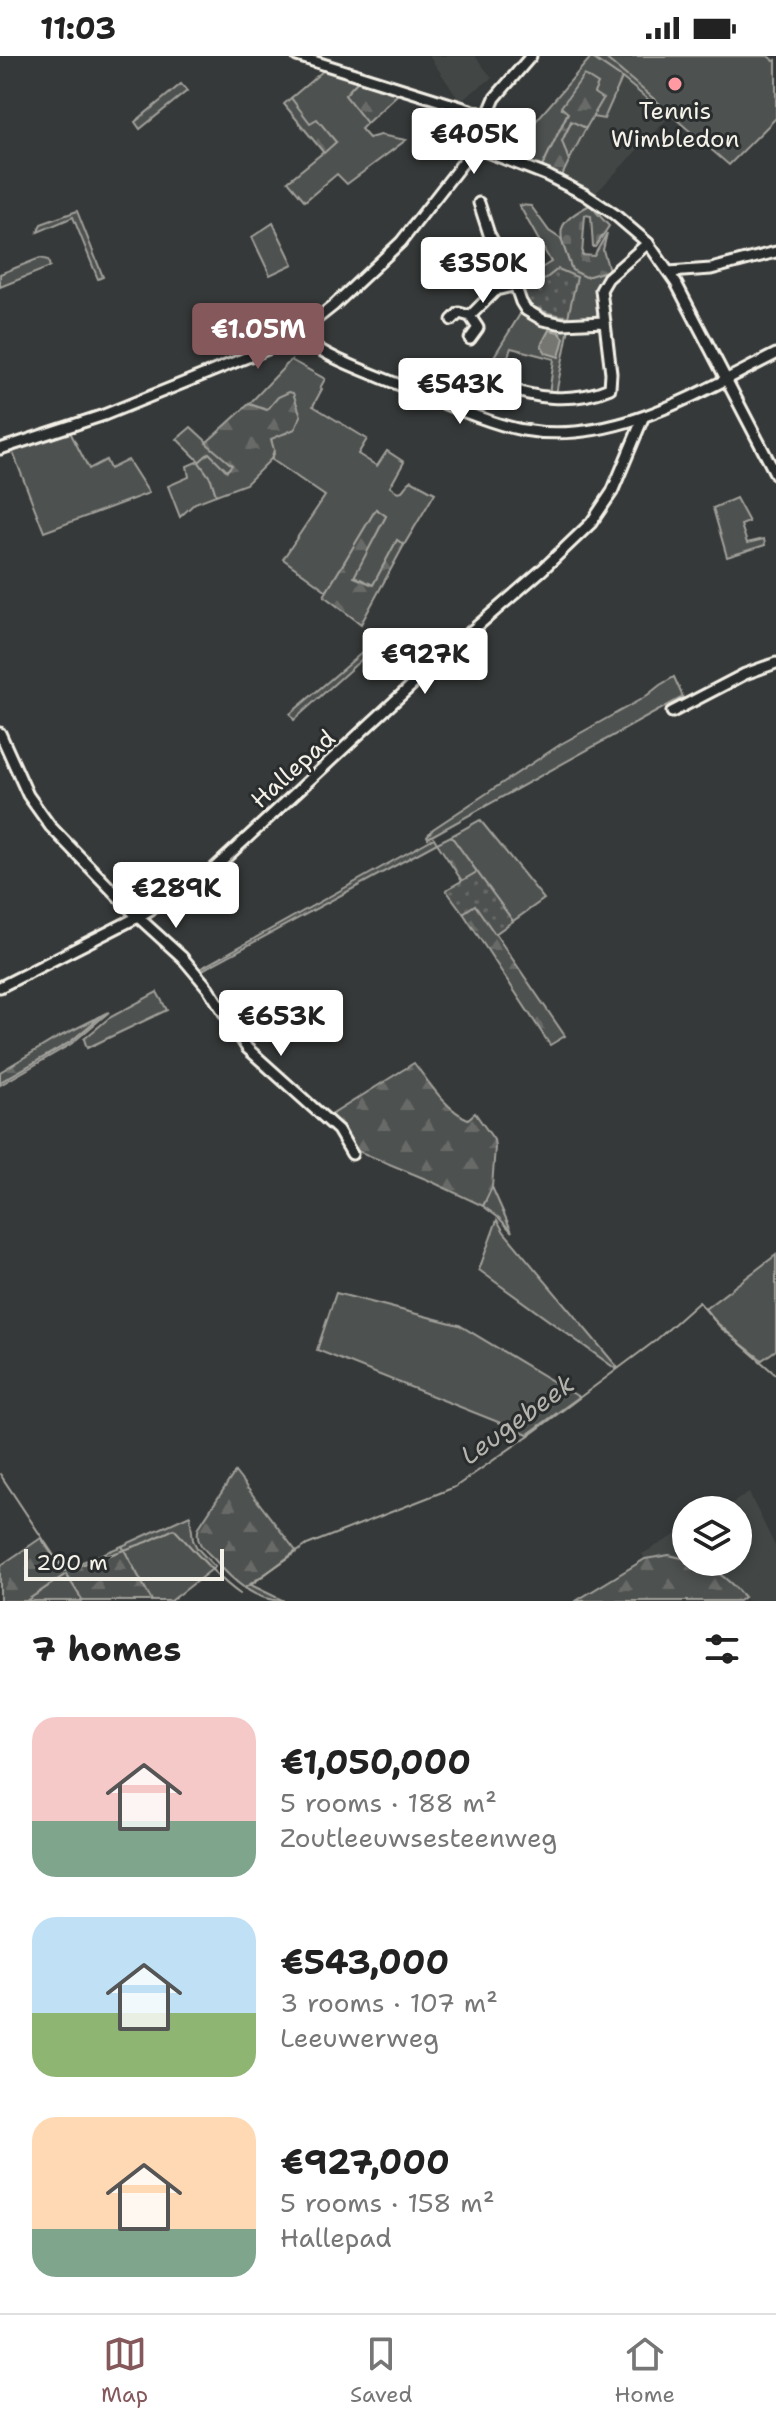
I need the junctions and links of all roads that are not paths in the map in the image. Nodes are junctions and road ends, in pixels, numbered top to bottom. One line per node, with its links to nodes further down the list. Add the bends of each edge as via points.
1 (297, 56): 3 (street)
2 (531, 56): 3 (street)
3 (486, 115): 4 (street)
4 (474, 147): 6 (street, via 584,194); 13 (street, via 401,242)
5 (479, 203): 9 (street)
6 (648, 243): 8 (street); 12 (street, via 603,285)
7 (776, 252): 8 (street, via 711,269)
8 (669, 272): 16 (street)
9 (516, 285): 10 (street, via 496,290); 12 (street, via 523,306 537,318 563,324)
10 (470, 316): 11 (street, via 459,313); 14 (street, via 478,328)
11 (452, 320)
12 (604, 322): 17 (street, via 610,388 538,397)
13 (299, 333): 18 (street, via 350,364 521,430 583,431); 19 (street, via 112,412)
14 (470, 339)
15 (776, 354): 16 (street)
16 (725, 380): 18 (street); 20 (street)
17 (496, 383)
18 (643, 418): 24 (street, Hallepad, via 606,502 574,540 207,875)
19 (0, 449)
20 (776, 475)
21 (776, 663): 22 (street)
22 (672, 712)
23 (0, 733): 24 (street, via 38,811)
24 (138, 917): 25 (street, Hallepad); 26 (street, via 194,970 252,1054 338,1130)
25 (0, 987)
26 (352, 1154)

